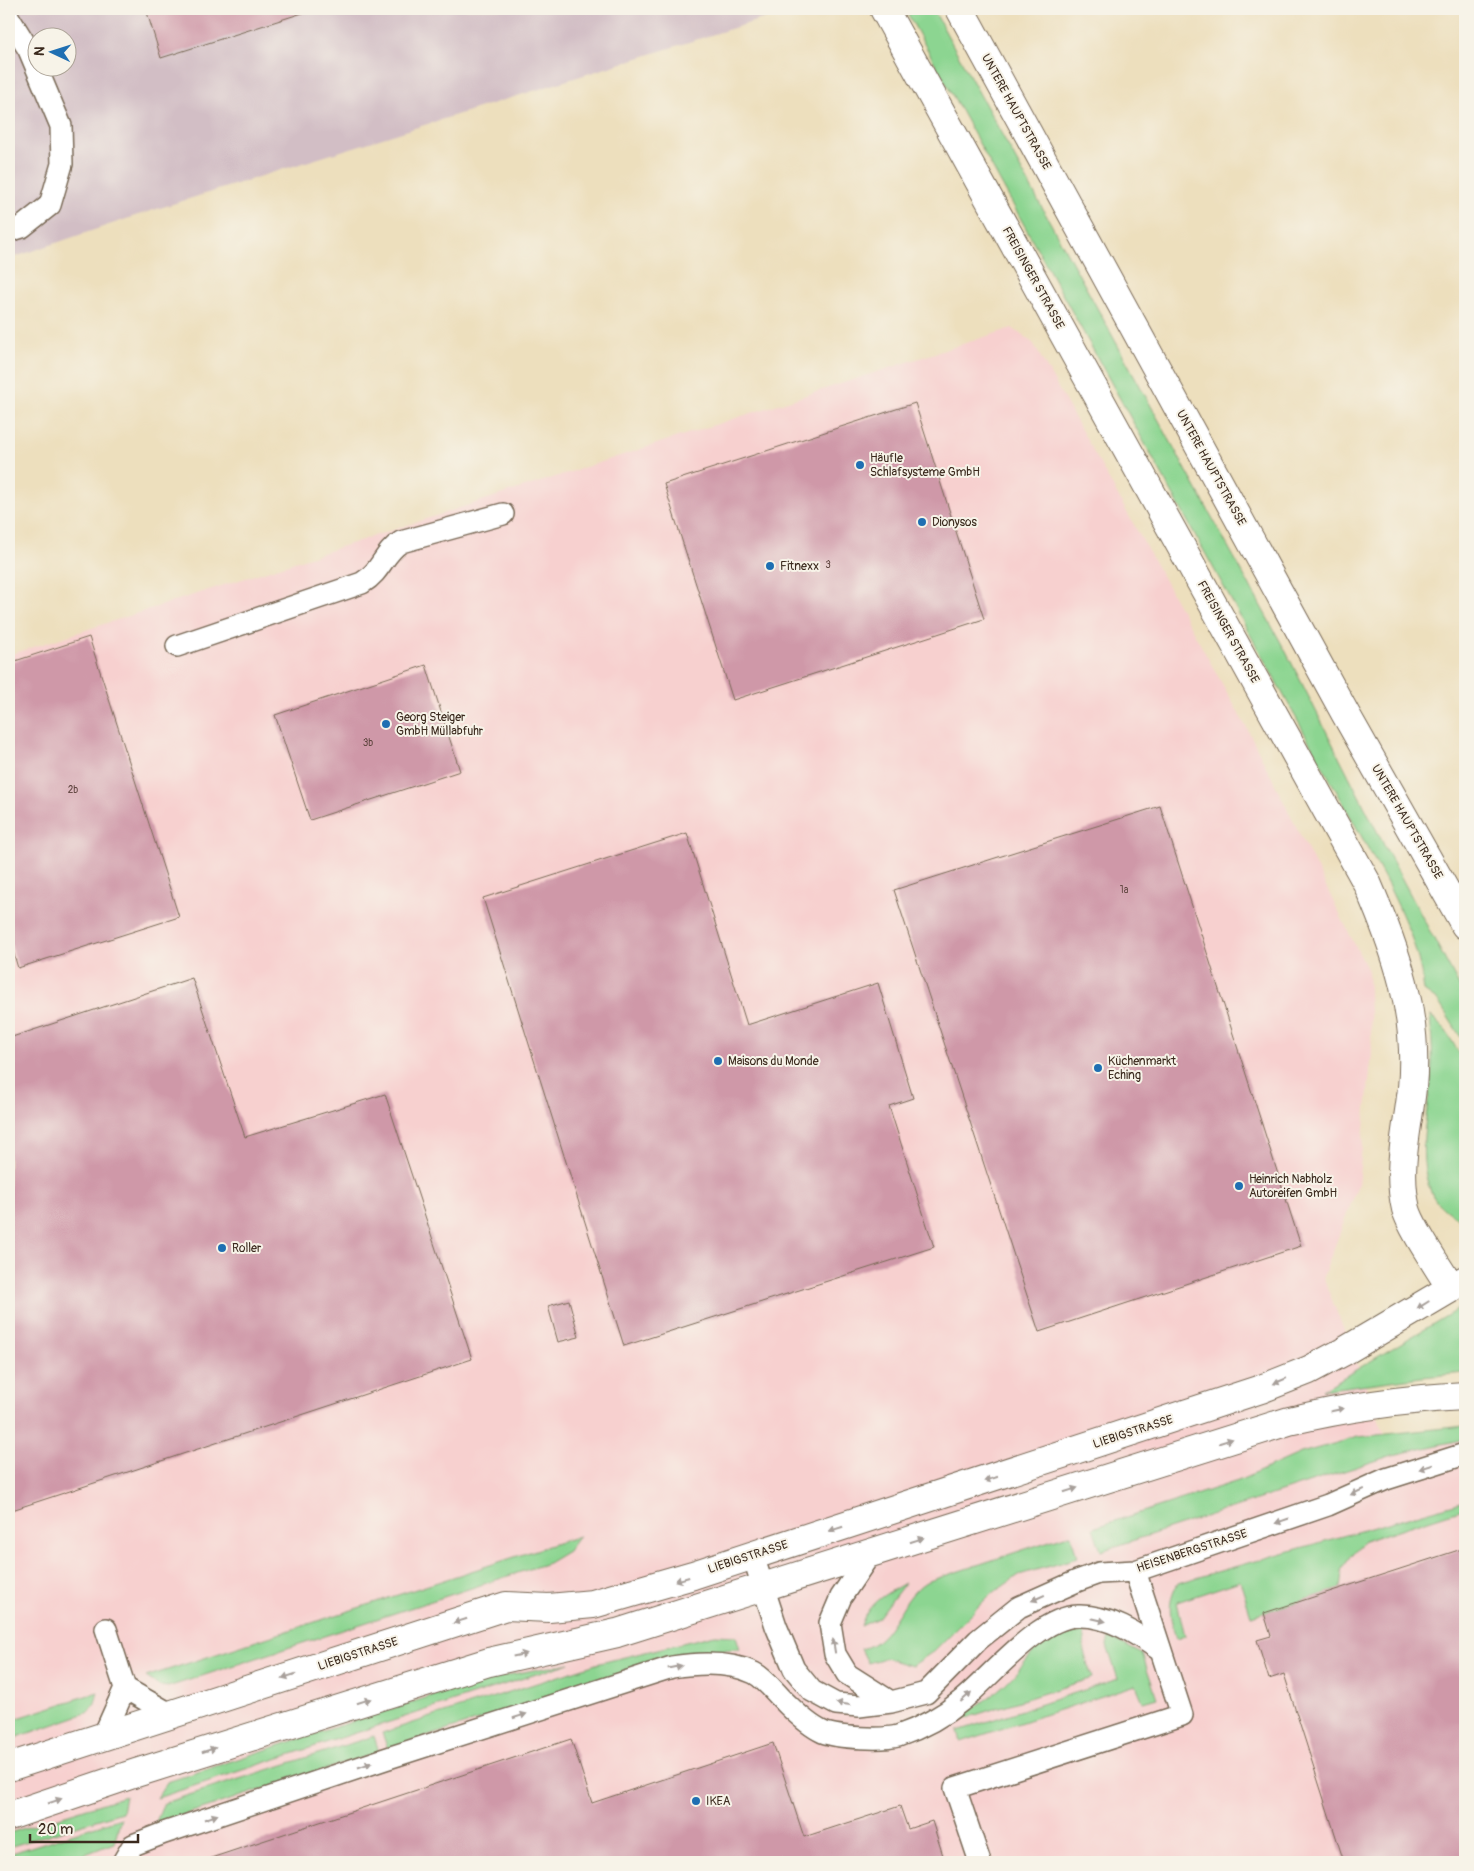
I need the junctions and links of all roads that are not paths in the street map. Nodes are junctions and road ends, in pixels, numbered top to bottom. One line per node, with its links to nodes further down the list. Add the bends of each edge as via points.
1 (884, 9): 8 (street, FREISINGER STRASSE, via 1375,901 1406,991 1412,1038 1412,1087 1402,1189 1407,1212)
2 (960, 9): 7 (street, UNTERE HAUPTSTRASSE, via 1340,704)
3 (9, 18): 4 (lane, via 29,50 61,126 62,164 50,205 22,227)
4 (9, 231)
5 (503, 514): 6 (lane, via 401,542 391,548 381,567 362,583)
6 (178, 646)
7 (1465, 925)
8 (1458, 1284): 12 (street, LIEBIGSTRASSE, one-way to 12, via 1343,1352 1262,1389)
9 (1465, 1396): 11 (street, one-way to 9, via 1289,1421 1341,1409 1412,1399)
10 (1465, 1454): 13 (lane, HEISENBERGSTRASSE, one-way to 13, via 1386,1480 1328,1506)
11 (870, 1554): 14 (street); 18 (lane, one-way to 11, via 847,1674 835,1654 830,1624 841,1597)
12 (753, 1556): 14 (lane, HEISENBERGSTRASSE); 19 (street, LIEBIGSTRASSE, one-way to 19, via 592,1604 549,1608 506,1606)
13 (1135, 1571): 16 (lane); 18 (lane, HEISENBERGSTRASSE, one-way to 18, via 1099,1573 1019,1607 978,1640 926,1693)
14 (763, 1589): 18 (lane, HEISENBERGSTRASSE, one-way to 14, via 859,1706 836,1704 812,1691 794,1669); 22 (street, one-way to 14, via 489,1662 617,1633)
15 (106, 1629): 17 (lane)
16 (1161, 1651): 23 (lane, one-way to 16, via 133,1845 164,1833 672,1667 701,1662 756,1674 799,1716 823,1732 866,1739 896,1736 926,1725 960,1702 1028,1639 1056,1621 1079,1616 1102,1620 1132,1630); 24 (lane, via 1182,1715 955,1788)
17 (125, 1688): 19 (lane); 20 (lane)
18 (891, 1702)
19 (170, 1714): 20 (street, LIEBIGSTRASSE)
20 (104, 1735): 21 (street, LIEBIGSTRASSE)
21 (9, 1766)
22 (9, 1816)
23 (123, 1862)
24 (980, 1862)

